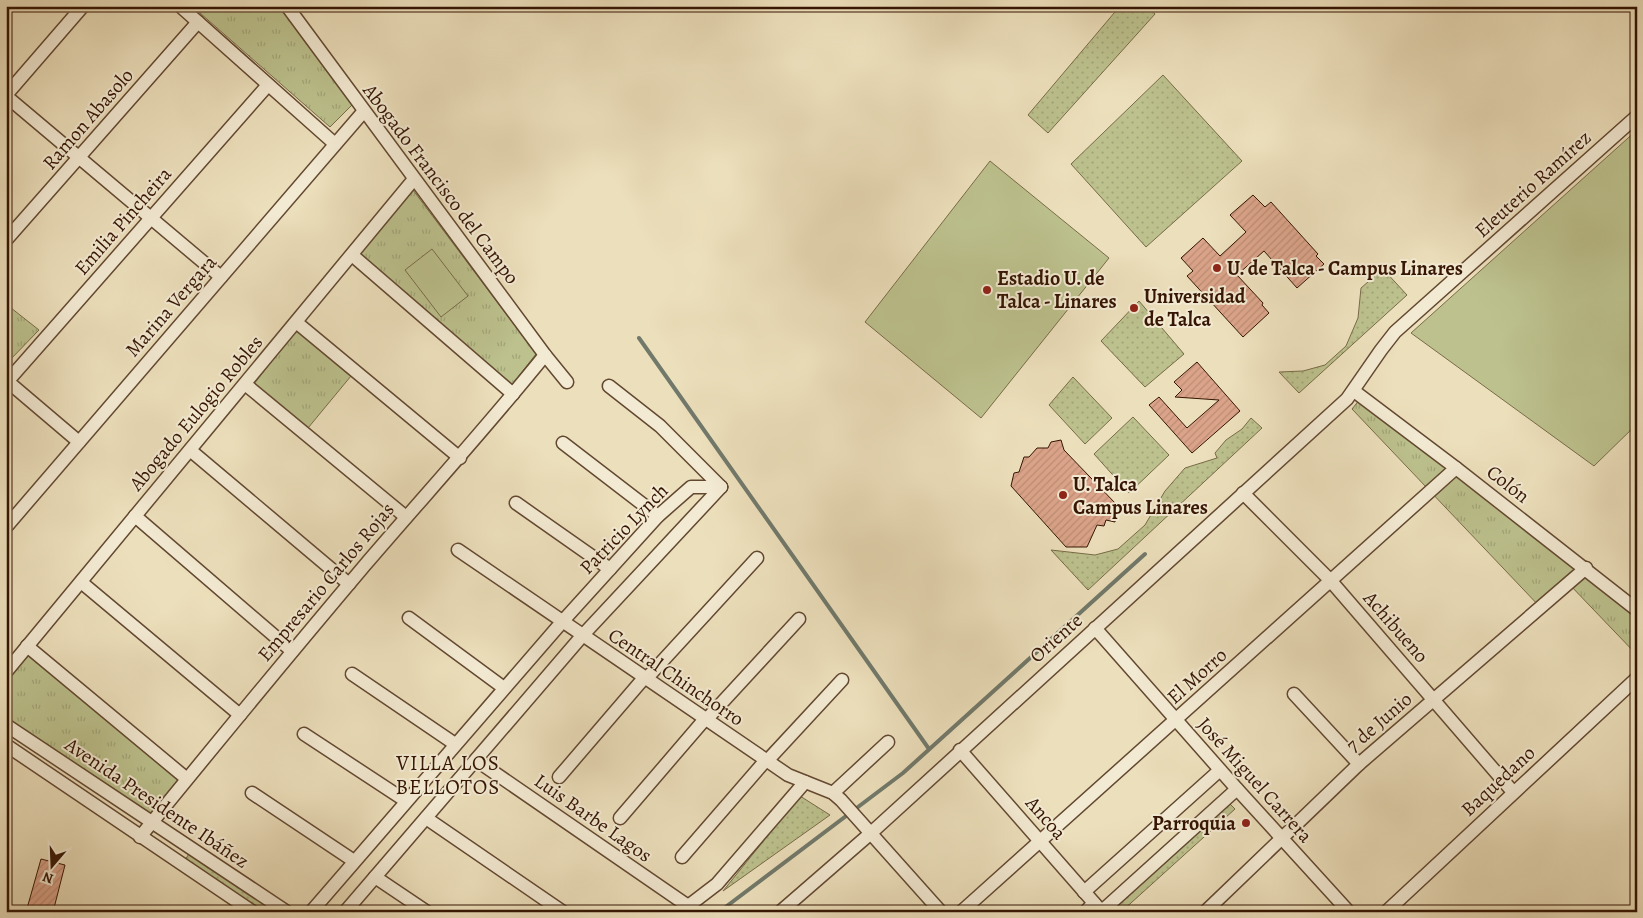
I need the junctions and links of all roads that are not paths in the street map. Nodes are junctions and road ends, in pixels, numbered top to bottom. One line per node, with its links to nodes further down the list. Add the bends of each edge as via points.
1 (83, 6): 6 (street)
2 (180, 6): 4 (street)
3 (287, 6): 7 (street, Abogado Francisco del Campo)
4 (198, 22): 5 (street); 10 (street, Ramon Abasolo)
5 (268, 85): 9 (street); 12 (street, Emilia Pincheira)
6 (6, 95): 10 (street)
7 (364, 110): 9 (street, Marina Vergara); 11 (street, Abogado Francisco del Campo)
8 (1637, 116): 22 (street, Eleuterio Ramírez, via 1395,332)
9 (335, 144): 15 (street, Marina Vergara)
10 (79, 158): 12 (street); 13 (street, Ramon Abasolo)
11 (414, 179): 14 (street, Abogado Eulogio Robles); 17 (street, Abogado Francisco del Campo)
12 (151, 218): 15 (street); 18 (street, Emilia Pincheira)
13 (6, 240)
14 (352, 254): 16 (street, Abogado Eulogio Robles); 23 (street)
15 (221, 277): 24 (street, Marina Vergara)
16 (296, 322): 20 (street, Abogado Eulogio Robles); 27 (street)
17 (545, 355): 19 (street, Abogado Francisco del Campo); 23 (street, Empresario Carlos Rojas)
18 (7, 382): 24 (street)
19 (567, 382)
20 (245, 384): 26 (street, Abogado Eulogio Robles); 34 (street)
21 (609, 386): 29 (street, via 660,426)
22 (1354, 391): 28 (street, Colón); 30 (street, Oriente)
23 (513, 394): 27 (street, Empresario Carlos Rojas)
24 (79, 442): 35 (street, Marina Vergara)
25 (562, 443): 33 (street)
26 (190, 450): 32 (street, Abogado Eulogio Robles); 42 (street)
27 (460, 458): 34 (street, Empresario Carlos Rojas)
28 (1456, 468): 38 (street, Colón); 40 (street, El Morro)
29 (721, 487): 33 (street, Patricio Lynch, via 691,487); 48 (street, Patricio Lynch)
30 (1243, 493): 40 (street, Achibueno); 47 (street, Oriente)
31 (516, 503): 39 (street)
32 (135, 516): 41 (street, Abogado Eulogio Robles); 50 (street)
33 (658, 516): 39 (street, Patricio Lynch)
34 (406, 517): 42 (street, Empresario Carlos Rojas)
35 (6, 526)
36 (458, 550): 46 (street, Central Chinchorro)
37 (757, 558): 53 (street)
38 (1586, 568): 43 (street, Colón); 58 (street, 7 de Junio)
39 (610, 570): 46 (street, Patricio Lynch)
40 (1330, 580): 58 (street, Achibueno); 61 (street, El Morro)
41 (81, 582): 49 (street, Abogado Eulogio Robles); 59 (street)
42 (349, 584): 50 (street, Empresario Carlos Rojas)
43 (1637, 610)
44 (409, 618): 56 (street)
45 (799, 620): 60 (street)
46 (562, 622): 48 (street, Central Chinchorro); 56 (street, Patricio Lynch)
47 (1095, 628): 61 (street, José Miguel Carrera); 67 (street, Oriente)
48 (582, 636): 53 (street, Central Chinchorro); 68 (street, Patricio Lynch)
49 (28, 646): 51 (street, Abogado Eulogio Robles); 73 (street)
50 (292, 651): 59 (street, Empresario Carlos Rojas)
51 (6, 672)
52 (352, 674): 65 (street)
53 (645, 678): 60 (street, Central Chinchorro); 72 (street)
54 (1637, 678): 76 (street, Baquedano)
55 (842, 680): 69 (street)
56 (504, 688): 65 (street, Patricio Lynch)
57 (1294, 694): 70 (street)
58 (1434, 699): 70 (street, 7 de Junio); 76 (street, Achibueno)
59 (240, 715): 73 (street, Empresario Carlos Rojas)
60 (706, 719): 69 (street, Central Chinchorro); 81 (street)
61 (1177, 720): 71 (street, José Miguel Carrera); 86 (street, El Morro)
62 (6, 724): 82 (street, Avenida Presidente Ibáñez)
63 (304, 734): 79 (street)
64 (888, 742): 78 (street)
65 (455, 744): 79 (street, Patricio Lynch)
66 (6, 745): 84 (street, Avenida Presidente Ibáñez)
67 (960, 750): 83 (street, Oriente); 86 (street, Ancoa)
68 (476, 760): 80 (street, Patricio Lynch); 91 (street, Luis Barbe Lagos)
69 (767, 760): 74 (street, Central Chinchorro, via 792,778); 87 (street)
70 (1359, 764): 85 (street, 7 de Junio)
71 (1220, 770): 75 (street, José Miguel Carrera); 90 (street)
72 (559, 777)
73 (187, 779): 82 (street, Empresario Carlos Rojas)
74 (804, 782): 78 (street, Central Chinchorro); 91 (street, via 717,884)
75 (1237, 789): 85 (street, José Miguel Carrera); 92 (street)
76 (1514, 792): 104 (street, Baquedano)
77 (252, 793): 88 (street)
78 (837, 797): 83 (street, Central Chinchorro)
79 (406, 801): 88 (street, Patricio Lynch)
80 (426, 818): 89 (street, Patricio Lynch); 98 (street)
81 (620, 818)
82 (151, 823): 84 (street, Empresario Carlos Rojas); 94 (street, Avenida Presidente Ibáñez)
83 (871, 833): 99 (street, Oriente); 100 (street, Central Chinchorro)
84 (140, 837): 93 (street, Avenida Presidente Ibáñez)
85 (1282, 839): 102 (street, 7 de Junio); 103 (street, José Miguel Carrera)
86 (1041, 840): 90 (street, Ancoa); 101 (street, El Morro)
87 (682, 857)
88 (354, 862): 95 (street, Patricio Lynch)
89 (375, 877): 96 (street, Patricio Lynch); 97 (street)
90 (1084, 892): 92 (street, Ancoa)
91 (684, 909)
92 (1096, 909)
93 (253, 912)
94 (287, 912)
95 (311, 912)
96 (345, 912)
97 (427, 912)
98 (563, 912)
99 (780, 912)
100 (941, 912)
101 (961, 912)
102 (1205, 912)
103 (1349, 912)
104 (1386, 912)

